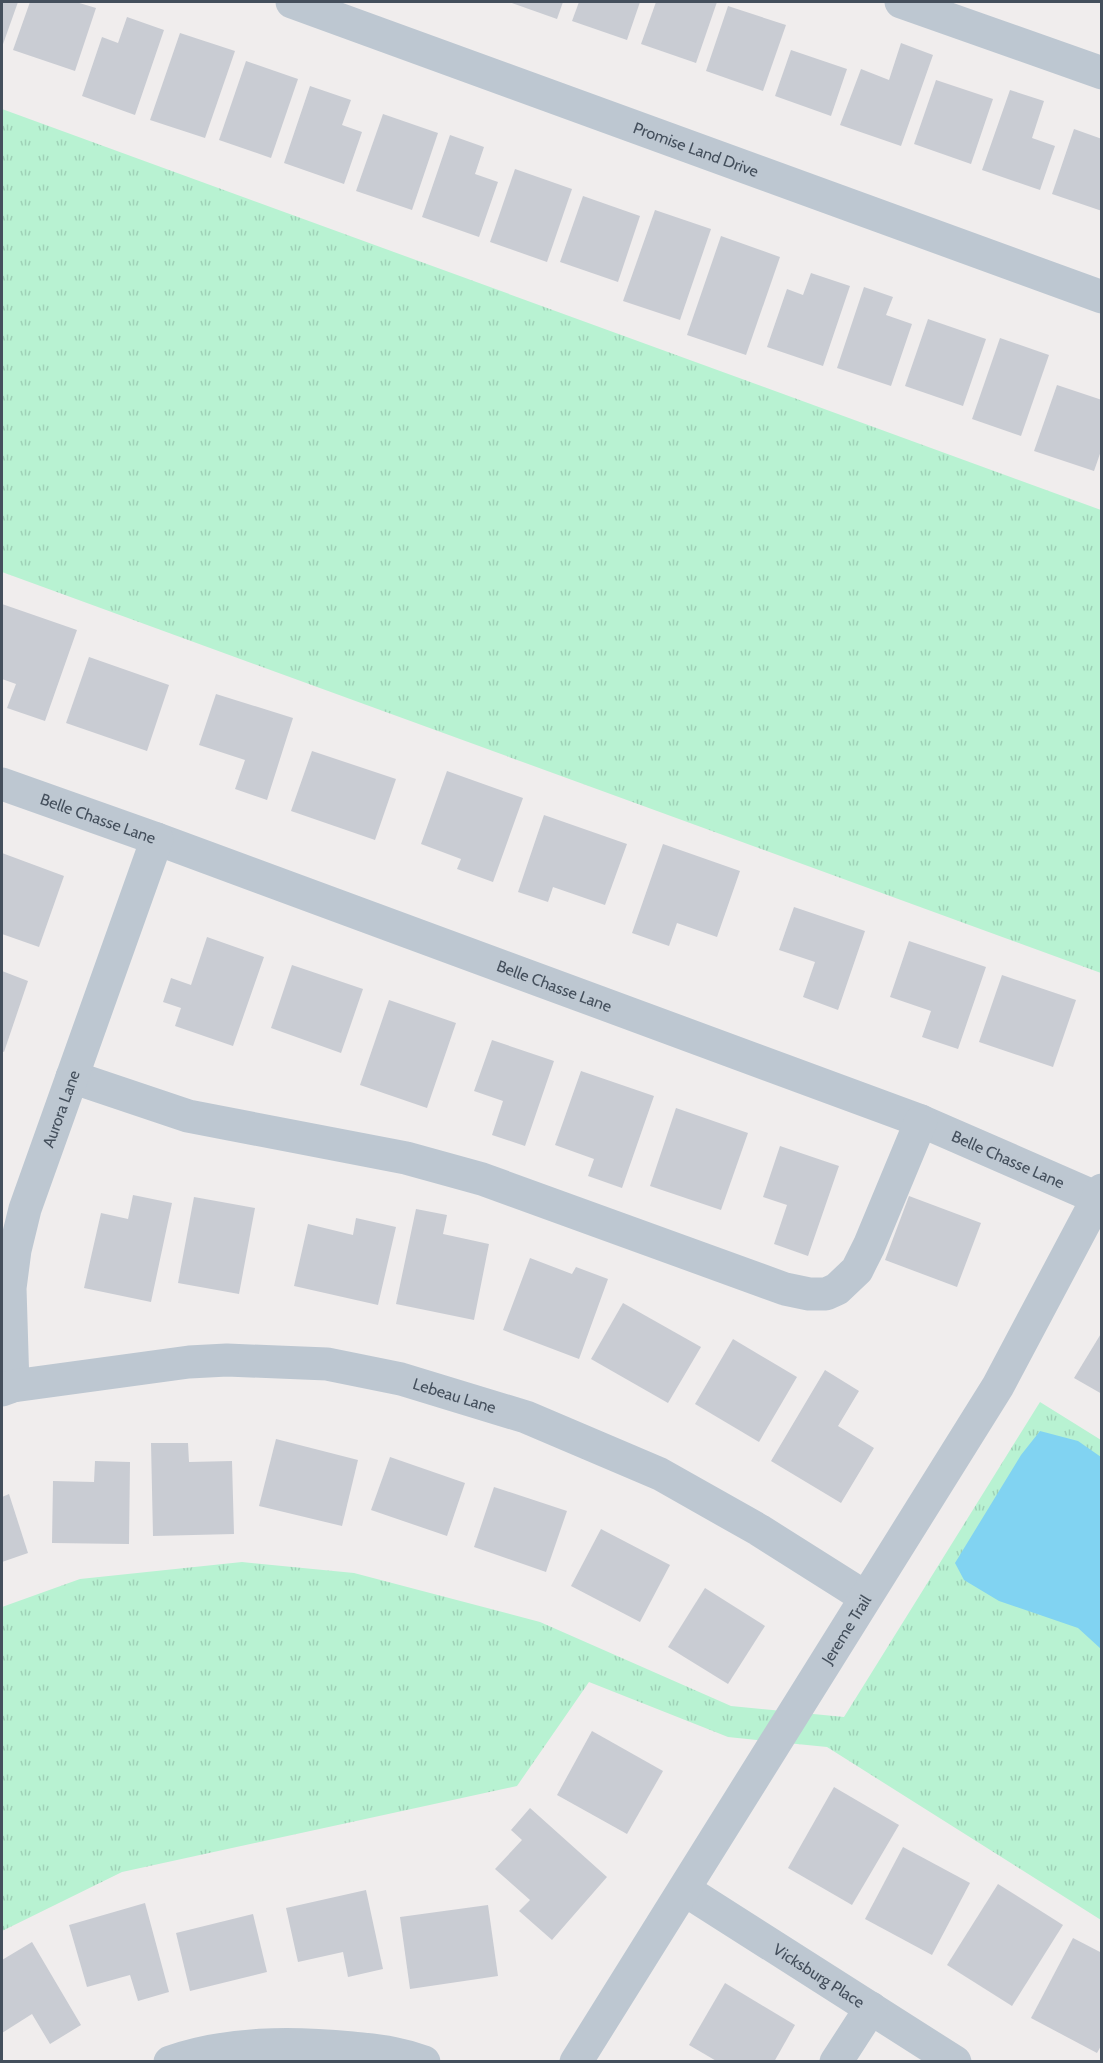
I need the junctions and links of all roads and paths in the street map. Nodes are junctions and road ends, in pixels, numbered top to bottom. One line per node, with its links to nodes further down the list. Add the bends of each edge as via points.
1 (292, 2): 4 (street, Promise Land Drive)
2 (901, 2): 3 (street)
3 (1101, 74)
4 (1101, 297)
5 (2, 784): 6 (street, Belle Chasse Lane)
6 (157, 839): 7 (street, Aurora Lane); 8 (street, Belle Chasse Lane)
7 (72, 1077): 8 (street, via 188,1116 406,1158 482,1179 809,1294 837,1289 857,1270); 10 (street, Aurora Lane, via 25,1209 15,1250)
8 (921, 1121): 9 (street, Belle Chasse Lane)
9 (1100, 1196): 11 (street, Jereme Trail, via 998,1386)
10 (7, 1388): 11 (street, Lebeau Lane, via 226,1360 327,1364 401,1379 525,1417 660,1474)
11 (865, 1597): 12 (street, Jereme Trail)
12 (684, 1890): 13 (street, Vicksburg Place); 16 (street, Jereme Trail)
13 (871, 2008): 17 (street); 18 (street, Vicksburg Place)
14 (170, 2061): 15 (street, via 240,2046 310,2044 399,2053)
15 (424, 2061)
16 (576, 2061)
17 (836, 2061)
18 (955, 2061)

